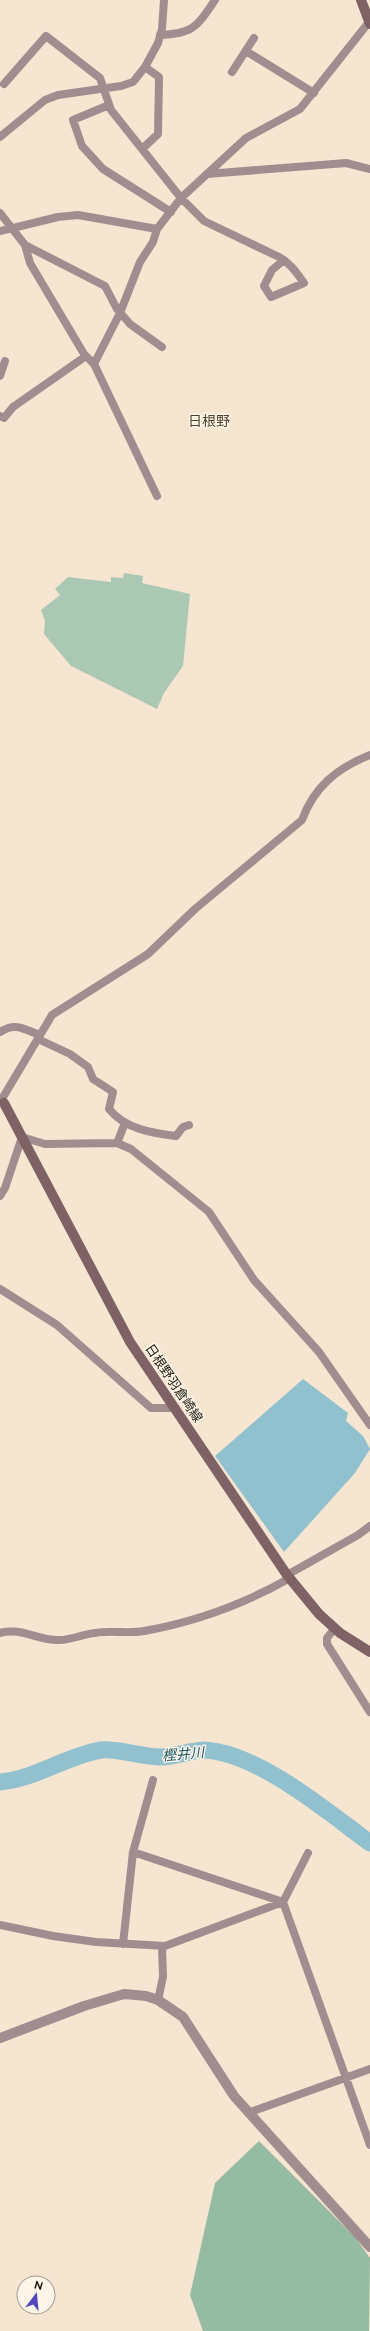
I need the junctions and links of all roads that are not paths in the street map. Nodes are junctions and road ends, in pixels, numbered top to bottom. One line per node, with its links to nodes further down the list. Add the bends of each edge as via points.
1 (164, 0): 5 (street)
2 (215, 0): 5 (street, via 192,29 180,34)
3 (361, 0): 4 (main road)
4 (370, 23): 12 (street)
5 (160, 35): 8 (street)
6 (254, 38): 7 (street)
7 (246, 51): 9 (street); 12 (street)
8 (145, 67): 11 (street, via 133,82); 15 (street, via 159,77 158,134)
9 (232, 72)
10 (4, 84): 11 (street, via 46,36 100,78)
11 (104, 88): 13 (street); 14 (street, via 58,95 45,100)
12 (314, 93): 17 (street, via 300,109 246,138)
13 (109, 105): 15 (street, via 110,110); 19 (street, via 73,120 82,146 103,169)
14 (0, 137)
15 (142, 149): 18 (street)
16 (370, 169): 17 (street, via 346,163)
17 (207, 174): 18 (street)
18 (181, 198): 19 (street); 25 (street, via 204,222)
19 (171, 212): 22 (street)
20 (0, 213): 21 (street)
21 (13, 228): 22 (street, via 78,215); 23 (street); 24 (street)
22 (157, 229): 26 (street, via 153,242 140,262)
23 (0, 231)
24 (25, 245): 26 (street, via 105,286); 28 (street, via 30,263)
25 (284, 260): 25 (street, via 291,264 304,283 271,296 264,286 272,270)
26 (120, 313): 27 (street, via 130,324); 30 (street)
27 (162, 348)
28 (86, 356): 30 (street); 32 (street, via 14,407 4,418)
29 (5, 361): 31 (street)
30 (94, 364): 33 (street)
31 (0, 376)
32 (0, 416)
33 (158, 496)
34 (370, 755): 36 (street, via 330,777 308,802 302,820 195,910 148,954 52,1015)
35 (0, 1032): 36 (street, via 10,1026 16,1026)
36 (39, 1037): 37 (street); 38 (street, via 88,1067 93,1079 113,1092 109,1109)
37 (1, 1102): 40 (main road, 日根野羽倉崎線)
38 (125, 1123): 39 (street, via 154,1133 176,1136 182,1127); 41 (street)
39 (189, 1125)
40 (22, 1137): 41 (street, via 45,1144); 42 (street); 44 (main road, 日根野羽倉崎線, via 130,1342)
41 (116, 1144): 45 (street, via 131,1149 209,1212 254,1280 319,1352)
42 (0, 1196)
43 (0, 1289): 44 (street, via 57,1325 151,1408)
44 (175, 1408): 47 (main road, 日根野羽倉崎線)
45 (370, 1425)
46 (370, 1526): 47 (street)
47 (288, 1576): 48 (main road, 日根野羽倉崎線, via 319,1614); 49 (street, via 254,1597 143,1631 96,1632 56,1640 24,1632)
48 (335, 1628): 50 (main road, 日根野羽倉崎線); 51 (street, via 327,1638 327,1644)
49 (0, 1633)
50 (370, 1652)
51 (370, 1712)
52 (153, 1780): 53 (street)
53 (132, 1852): 55 (street); 57 (street)
54 (308, 1853): 55 (street)
55 (283, 1902): 58 (street); 62 (street)
56 (0, 1924): 57 (street, via 53,1936)
57 (123, 1944): 58 (street)
58 (162, 1946): 59 (street, via 163,1977)
59 (158, 2000): 60 (street, via 124,1994 84,2006); 63 (street, via 182,2017)
60 (0, 2038)
61 (370, 2069): 62 (street)
62 (346, 2078): 63 (street); 64 (street)
63 (248, 2113): 65 (street)
64 (370, 2145)
65 (370, 2247)

